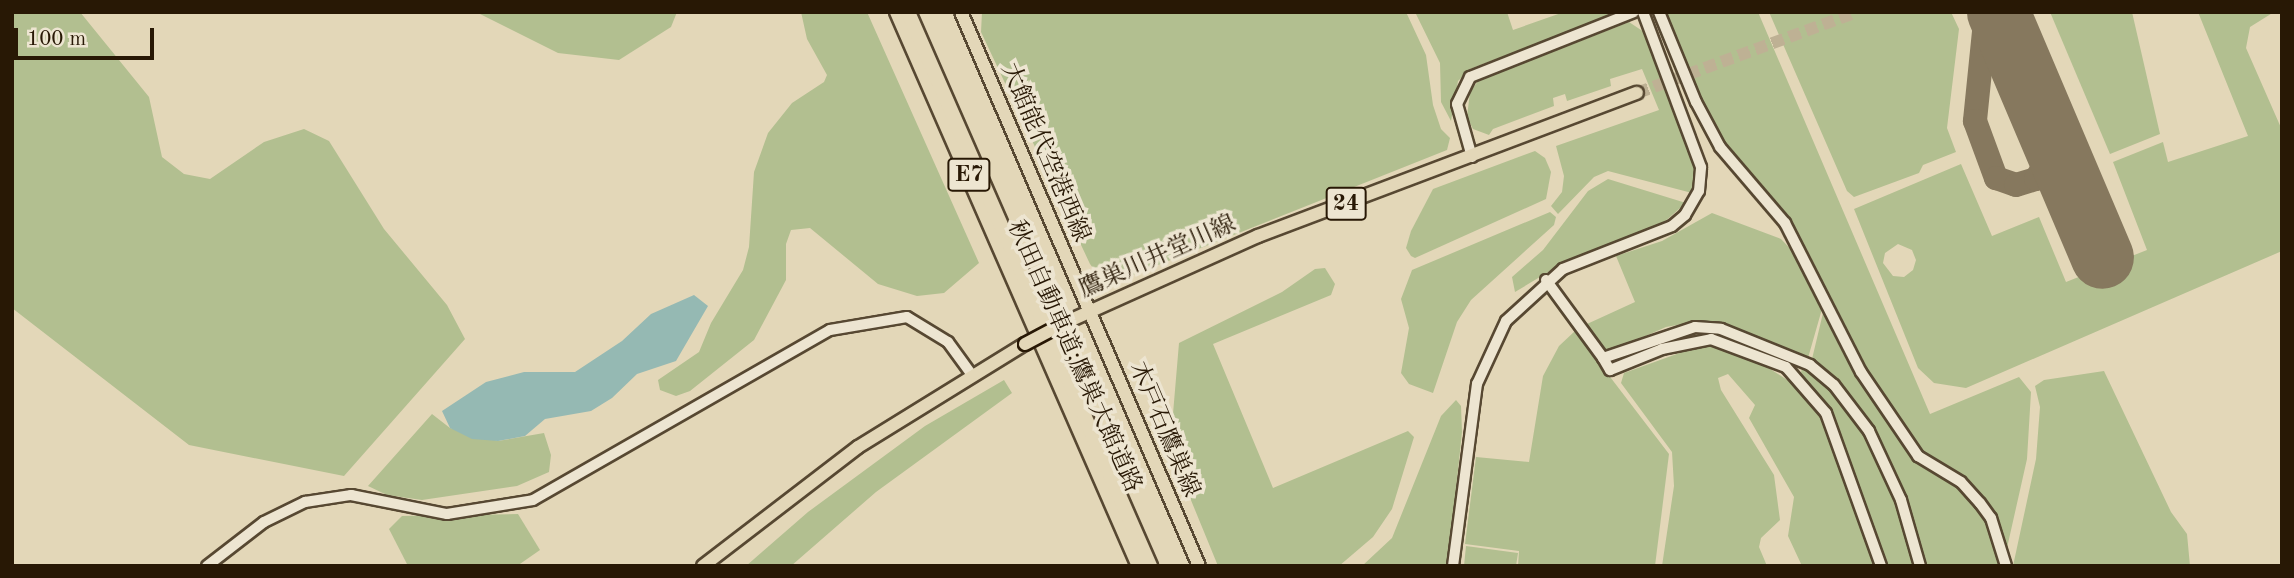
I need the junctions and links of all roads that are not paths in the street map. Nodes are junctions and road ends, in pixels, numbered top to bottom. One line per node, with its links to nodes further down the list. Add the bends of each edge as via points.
1 (897, 12): 15 (highway, 秋田自動車道;鷹巣大館道路 / E7)
2 (908, 12): 16 (highway, 秋田自動車道;鷹巣大館道路 / E7)
3 (961, 12): 10 (main road, 大館能代空港西線)
4 (1634, 12): 8 (street, via 1471,76 1457,104)
5 (1643, 12): 9 (street, via 1701,167 1699,191 1685,215 1672,226)
6 (1659, 12): 21 (street, via 1720,147 1785,223 1861,372 1908,444 1961,482 1991,518)
7 (1637, 93): 8 (main road, 鷹巣川井堂川線 / 24)
8 (1472, 157): 10 (main road, 鷹巣川井堂川線 / 24, via 1258,236)
9 (1546, 280): 11 (street); 18 (street, via 1506,321 1483,363)
10 (1089, 310): 12 (main road, 鷹巣川井堂川線 / 24, bridge); 17 (main road, 木戸石鷹巣線)
11 (1603, 358): 19 (street, via 1610,370 1662,349 1711,339 1786,367 1826,413); 20 (street, via 1695,327 1721,329 1810,365 1834,385 1869,430 1901,500)
12 (972, 374): 13 (street, via 948,342 907,317 830,330 533,500 447,514 351,495 305,502 264,522); 14 (main road, 鷹巣川井堂川線 / 24, via 858,447)
13 (209, 565)
14 (703, 566)
15 (1139, 566)
16 (1150, 566)
17 (1199, 566)
18 (1453, 566)
19 (1881, 566)
20 (1920, 566)
21 (2006, 566)

